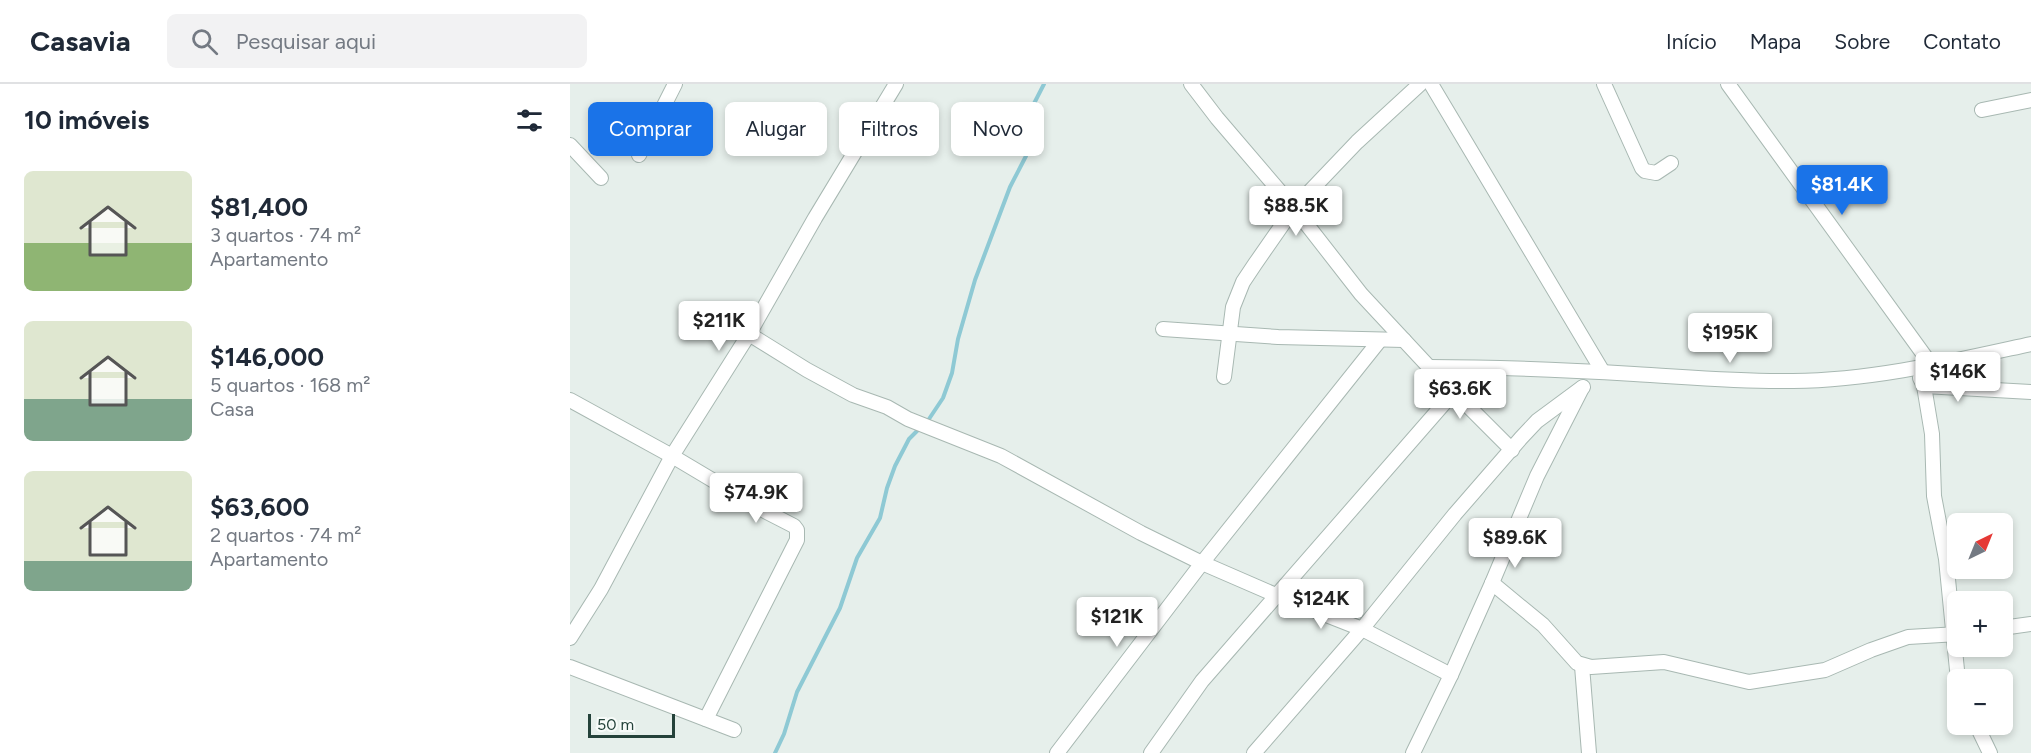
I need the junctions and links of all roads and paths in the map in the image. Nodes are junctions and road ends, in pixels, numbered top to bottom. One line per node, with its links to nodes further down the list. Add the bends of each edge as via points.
1 (675, 84): 9 (street)
2 (896, 84): 16 (street)
3 (1191, 84): 14 (street)
4 (1420, 84): 14 (street)
5 (1431, 84): 24 (street)
6 (1604, 84): 12 (street, via 1642,168 1656,173)
7 (1728, 84): 21 (street)
8 (2031, 100): 10 (street)
9 (666, 102)
10 (1982, 110)
11 (570, 145): 13 (street)
12 (1671, 163)
13 (601, 178)
14 (1294, 208): 17 (street, via 1243,282 1233,307); 19 (street, via 1361,294)
15 (1163, 329): 17 (street)
16 (749, 334): 32 (street); 33 (street, via 853,395 1001,456)
17 (1230, 334): 18 (street); 25 (street)
18 (1380, 340): 19 (street); 33 (street)
19 (1404, 340): 22 (street)
20 (2031, 344): 21 (street)
21 (1932, 366): 23 (street)
22 (1430, 367): 24 (street); 28 (street)
23 (1916, 368): 24 (street, via 1794,381); 26 (street)
24 (1597, 372): 27 (street)
25 (1224, 376)
26 (1924, 386): 29 (street); 35 (street, via 1932,434 1934,496)
27 (1583, 387): 31 (street, via 1537,421); 34 (street, via 1537,476)
28 (1454, 392): 31 (street); 36 (street)
29 (2031, 392)
30 (570, 400): 32 (street)
31 (1512, 450): 39 (street)
32 (672, 456): 41 (street, via 601,589); 45 (street, via 797,530 796,540)
33 (1202, 563): 36 (street); 48 (street)
34 (1492, 584): 42 (street, via 1543,626); 44 (street)
35 (1950, 591)
36 (1278, 596): 39 (street); 49 (street, via 1189,698)
37 (2031, 624): 38 (street)
38 (2013, 626)
39 (1362, 629): 44 (street); 50 (street)
40 (1947, 635): 42 (street, via 1908,637 1825,670 1749,682 1664,662)
41 (570, 638)
42 (1582, 666): 52 (street)
43 (570, 667): 45 (street)
44 (1451, 675): 51 (street)
45 (706, 719): 46 (street)
46 (735, 730)
47 (1981, 735): 53 (street)
48 (1058, 753)
49 (1150, 753)
50 (1254, 753)
51 (1413, 753)
52 (1589, 753)
53 (1990, 753)

